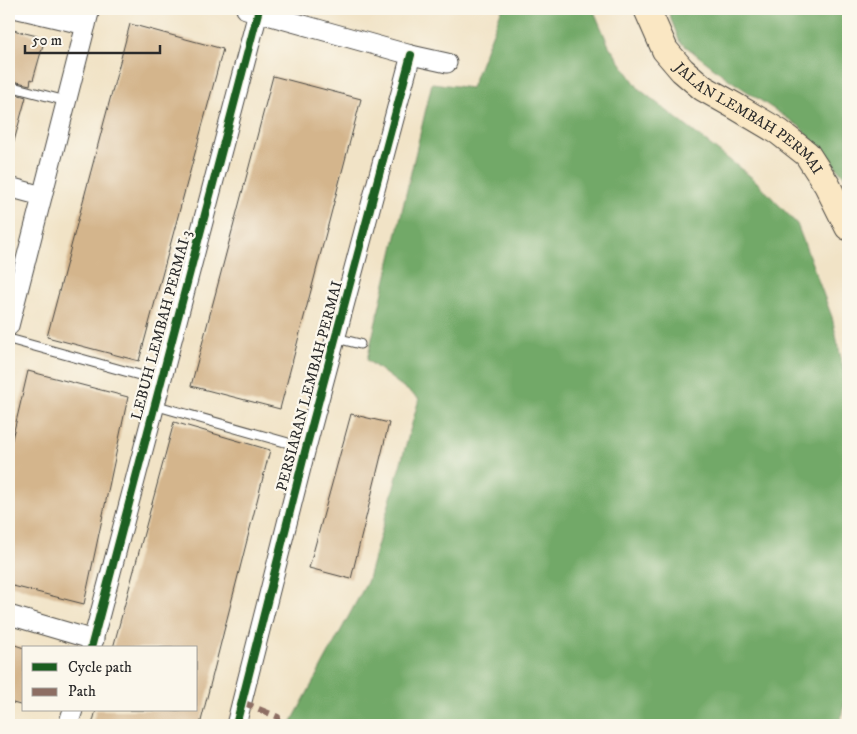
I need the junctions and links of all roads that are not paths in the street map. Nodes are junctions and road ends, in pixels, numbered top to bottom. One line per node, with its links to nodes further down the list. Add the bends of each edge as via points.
1 (18, 9): 4 (street)
2 (647, 9): 11 (main road, JALAN LEMBAH PERMAI, via 665,50 682,70 703,88 778,132 808,154)
3 (254, 10): 5 (street); 16 (street, LEBUH LEMBAH PERMAI 3)
4 (88, 17): 8 (street)
5 (411, 55): 6 (street); 13 (street, PERSIARAN LEMBAH PERMAI)
6 (447, 63)
7 (9, 86): 8 (lane)
8 (66, 101): 10 (street)
9 (9, 187): 10 (street)
10 (42, 196): 12 (street)
11 (848, 228)
12 (9, 326)
13 (336, 338): 15 (lane); 18 (street, PERSIARAN LEMBAH PERMAI)
14 (9, 339): 16 (lane)
15 (360, 344)
16 (161, 381): 17 (street, LEBUH LEMBAH PERMAI 3)
17 (154, 404): 18 (lane); 20 (street, LEBUH LEMBAH PERMAI 3)
18 (306, 448): 23 (street, PERSIARAN LEMBAH PERMAI)
19 (9, 615): 20 (street)
20 (92, 644)
21 (72, 712): 22 (street)
22 (68, 725)
23 (236, 725)

